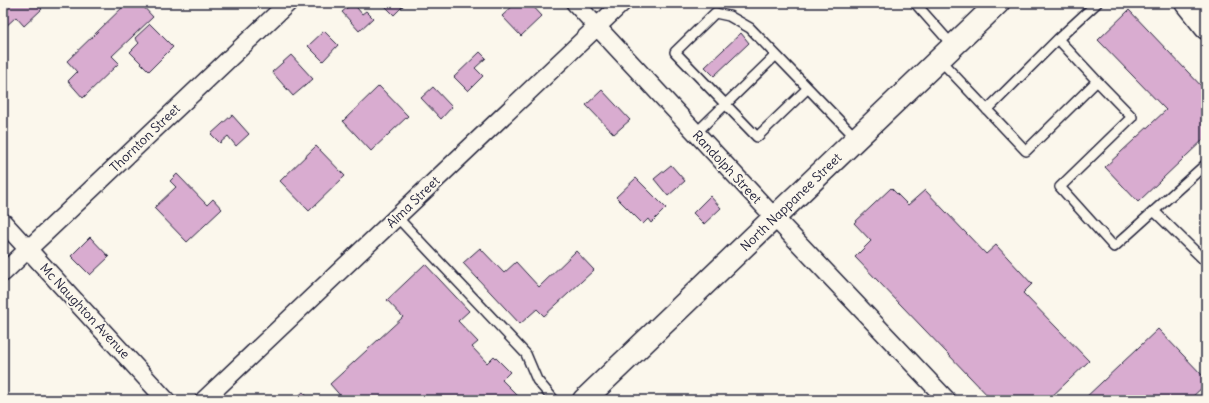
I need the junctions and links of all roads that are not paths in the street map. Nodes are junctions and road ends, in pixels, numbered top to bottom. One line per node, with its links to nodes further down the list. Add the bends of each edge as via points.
1 (288, 3): 24 (street, Thornton Street)
2 (575, 3): 8 (street, Randolph Street)
3 (622, 3): 8 (street, Alma Street)
4 (915, 3): 11 (lane)
5 (998, 3): 11 (main road, North Nappanee Street)
6 (1097, 3): 10 (lane)
7 (1191, 5): 9 (main road)
8 (597, 26): 17 (street, Randolph Street); 21 (street, Alma Street)
9 (1206, 28)
10 (1058, 39): 13 (lane); 16 (lane)
11 (946, 53): 16 (lane); 18 (main road, North Nappanee Street)
12 (776, 55): 14 (lane); 15 (lane); 15 (lane, via 750,28 729,16 715,13 675,52)
13 (1098, 81): 16 (lane, via 1026,151); 20 (lane, via 1132,117 1060,187 1114,247)
14 (808, 88): 15 (lane, via 757,137); 18 (lane)
15 (726, 104): 17 (lane)
16 (987, 110)
17 (696, 133): 22 (street, Randolph Street)
18 (857, 139): 22 (main road, North Nappanee Street)
19 (1206, 164): 20 (lane)
20 (1154, 211): 25 (lane)
21 (397, 217): 28 (street, Alma Street); 29 (lane, via 526,354 537,380)
22 (775, 218): 30 (main road, North Nappanee Street); 31 (street, Randolph Street)
23 (3, 222): 24 (street, Mc Naughton Avenue)
24 (28, 250): 26 (street, Thornton Street); 27 (street, Mc Naughton Avenue)
25 (1206, 262)
26 (3, 273)
27 (166, 400)
28 (204, 400)
29 (554, 400)
30 (584, 400)
31 (947, 400)

